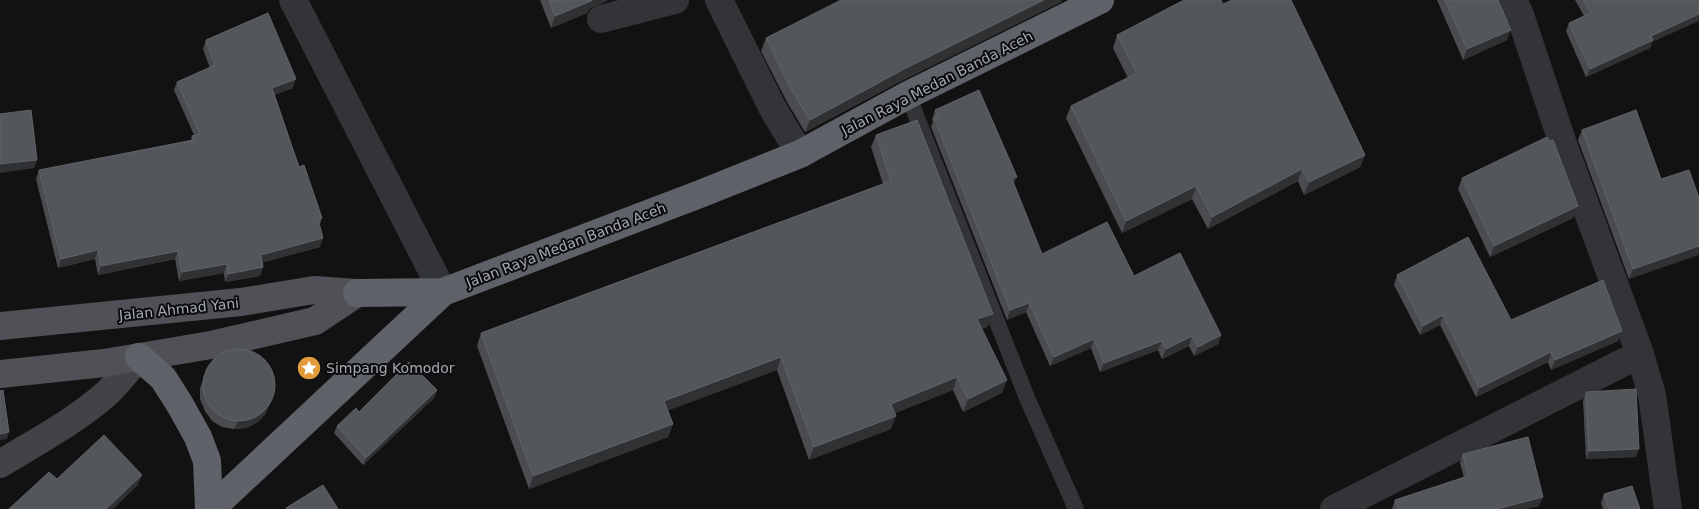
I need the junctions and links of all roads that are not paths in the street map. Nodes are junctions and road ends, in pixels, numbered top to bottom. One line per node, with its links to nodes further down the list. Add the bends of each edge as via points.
1 (293, 0): 9 (street)
2 (675, 0): 6 (street)
3 (720, 0): 8 (street, via 773,109)
4 (1100, 0): 7 (highway, Jalan Raya Medan Banda Aceh)
5 (1513, 0): 12 (street)
6 (602, 19)
7 (908, 95): 8 (highway, Jalan Raya Medan Banda Aceh); 17 (lane, via 1027,398)
8 (800, 154): 9 (highway, Jalan Raya Medan Banda Aceh)
9 (443, 292): 10 (highway, Jalan Raya Medan Banda Aceh); 16 (highway)
10 (357, 293): 11 (main road, Jalan Ahmad Yani, via 314,290 241,302); 13 (main road, via 314,321 211,346)
11 (0, 326)
12 (1640, 354): 18 (street); 19 (street, via 1652,395)
13 (139, 357): 14 (main road); 15 (main road, via 106,393 83,411); 16 (highway, via 163,378 198,437 207,461)
14 (0, 374)
15 (0, 464)
16 (210, 509)
17 (1076, 509)
18 (1334, 509)
19 (1668, 509)

